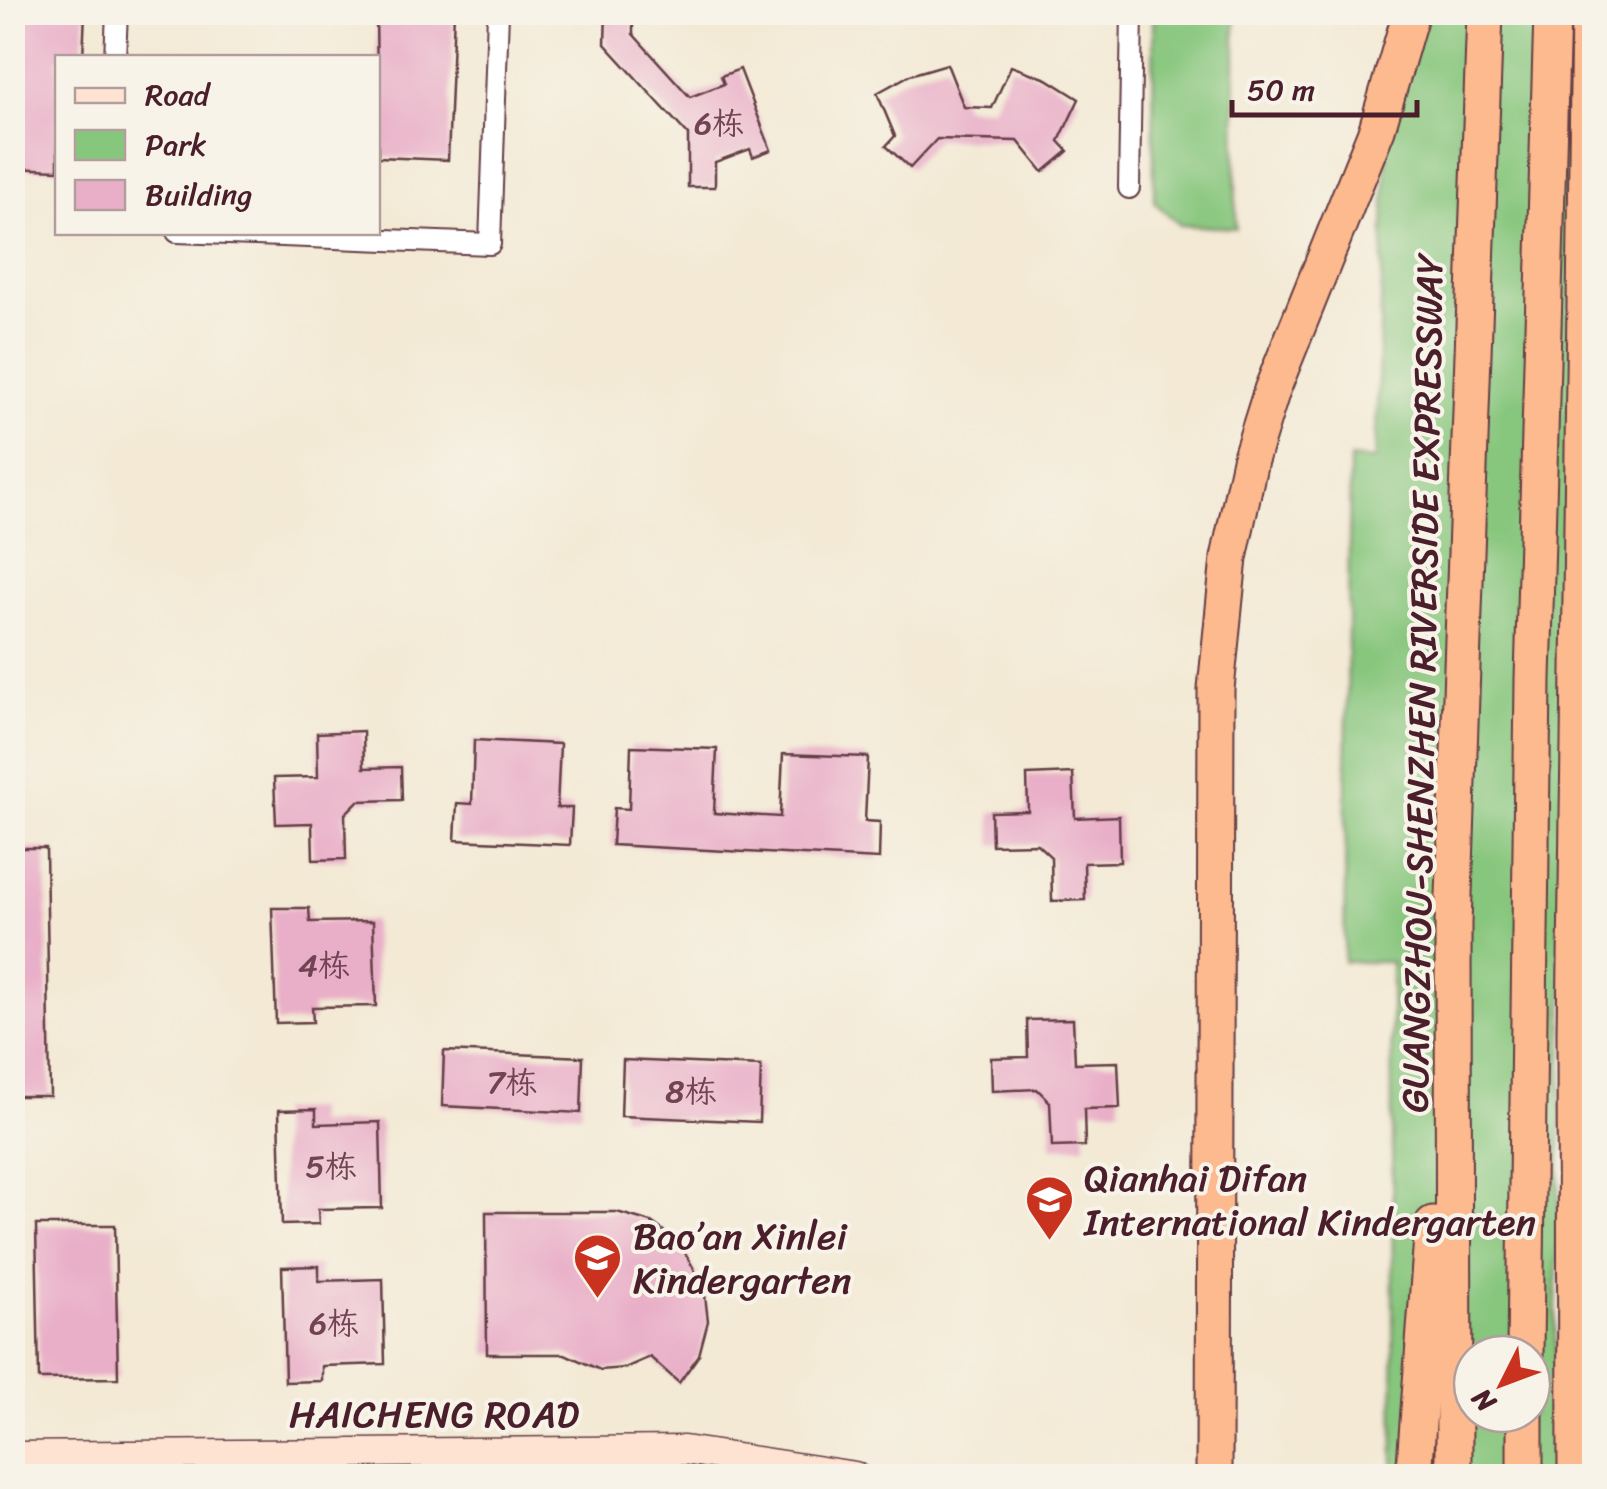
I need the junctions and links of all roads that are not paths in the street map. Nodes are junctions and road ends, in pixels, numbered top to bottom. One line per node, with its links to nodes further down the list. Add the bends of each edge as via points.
1 (117, 12): 8 (street)
2 (498, 12): 10 (street, via 490,244)
3 (1132, 12): 9 (street)
4 (1410, 12): 16 (highway, via 1377,129 1272,390 1229,558 1216,689)
5 (1485, 12): 11 (highway, GUANGZHOU-SHENZHEN RIVERSIDE EXPRESSWAY)
6 (1552, 12): 12 (highway, via 1533,679)
7 (1589, 12): 20 (highway)
8 (116, 55)
9 (1130, 188)
10 (255, 235)
11 (1453, 924): 17 (highway); 18 (highway, GUANGZHOU-SHENZHEN RIVERSIDE EXPRESSWAY)
12 (1525, 1334)
13 (1525, 1434): 19 (highway)
14 (12, 1456): 15 (main road, HAICHENG ROAD, via 684,1450)
15 (855, 1476)
16 (1214, 1476)
17 (1414, 1476)
18 (1454, 1476)
19 (1525, 1476)
20 (1576, 1476)

